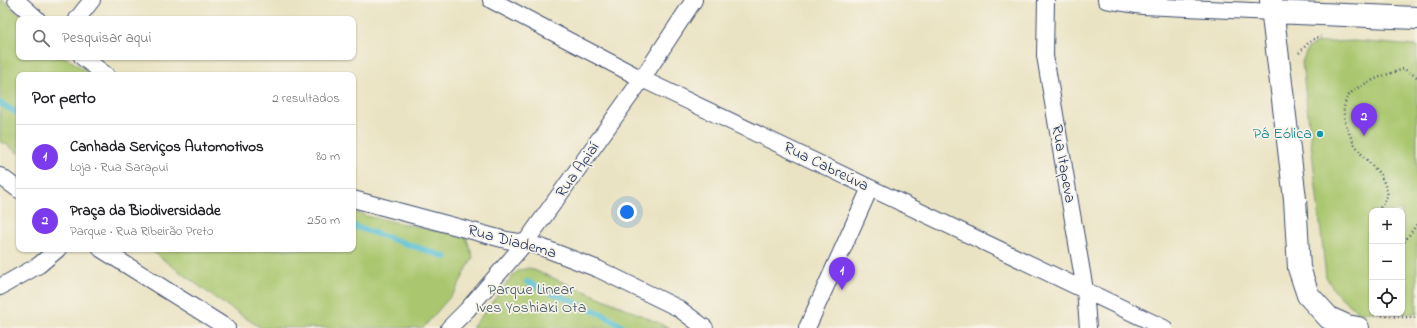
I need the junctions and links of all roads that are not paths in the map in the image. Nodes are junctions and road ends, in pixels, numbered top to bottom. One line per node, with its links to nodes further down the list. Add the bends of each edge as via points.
1 (16, 0): 8 (street)
2 (92, 0): 9 (street)
3 (491, 0): 13 (street, Rua Cabreúva)
4 (694, 0): 13 (street, Rua Apiaí)
5 (1046, 0): 22 (street, Rua Itapeva, via 1045,56)
6 (1106, 0): 7 (street, via 1143,6)
7 (1272, 6): 10 (main road); 23 (main road, via 1295,199 1299,268 1308,295 1329,318)
8 (34, 16)
9 (79, 16)
10 (1417, 18)
11 (86, 60): 12 (street)
12 (102, 72)
13 (642, 80): 16 (street, Rua Cabreúva); 18 (street, Rua Apiaí)
14 (0, 176): 15 (street)
15 (16, 188)
16 (870, 188): 22 (street, Rua Cabreúva); 27 (street)
17 (356, 200): 18 (street, Rua Diadema)
18 (525, 243): 25 (street, Rua Apiaí); 26 (street, Rua Diadema, via 598,269 678,308)
19 (55, 252): 21 (street, via 39,266)
20 (106, 252): 24 (street)
21 (0, 287)
22 (1085, 290): 28 (street, Rua Itapeva); 29 (street, Rua Cabreúva)
23 (1355, 324)
24 (227, 328)
25 (449, 328)
26 (705, 328)
27 (807, 328)
28 (1088, 328)
29 (1164, 328)

